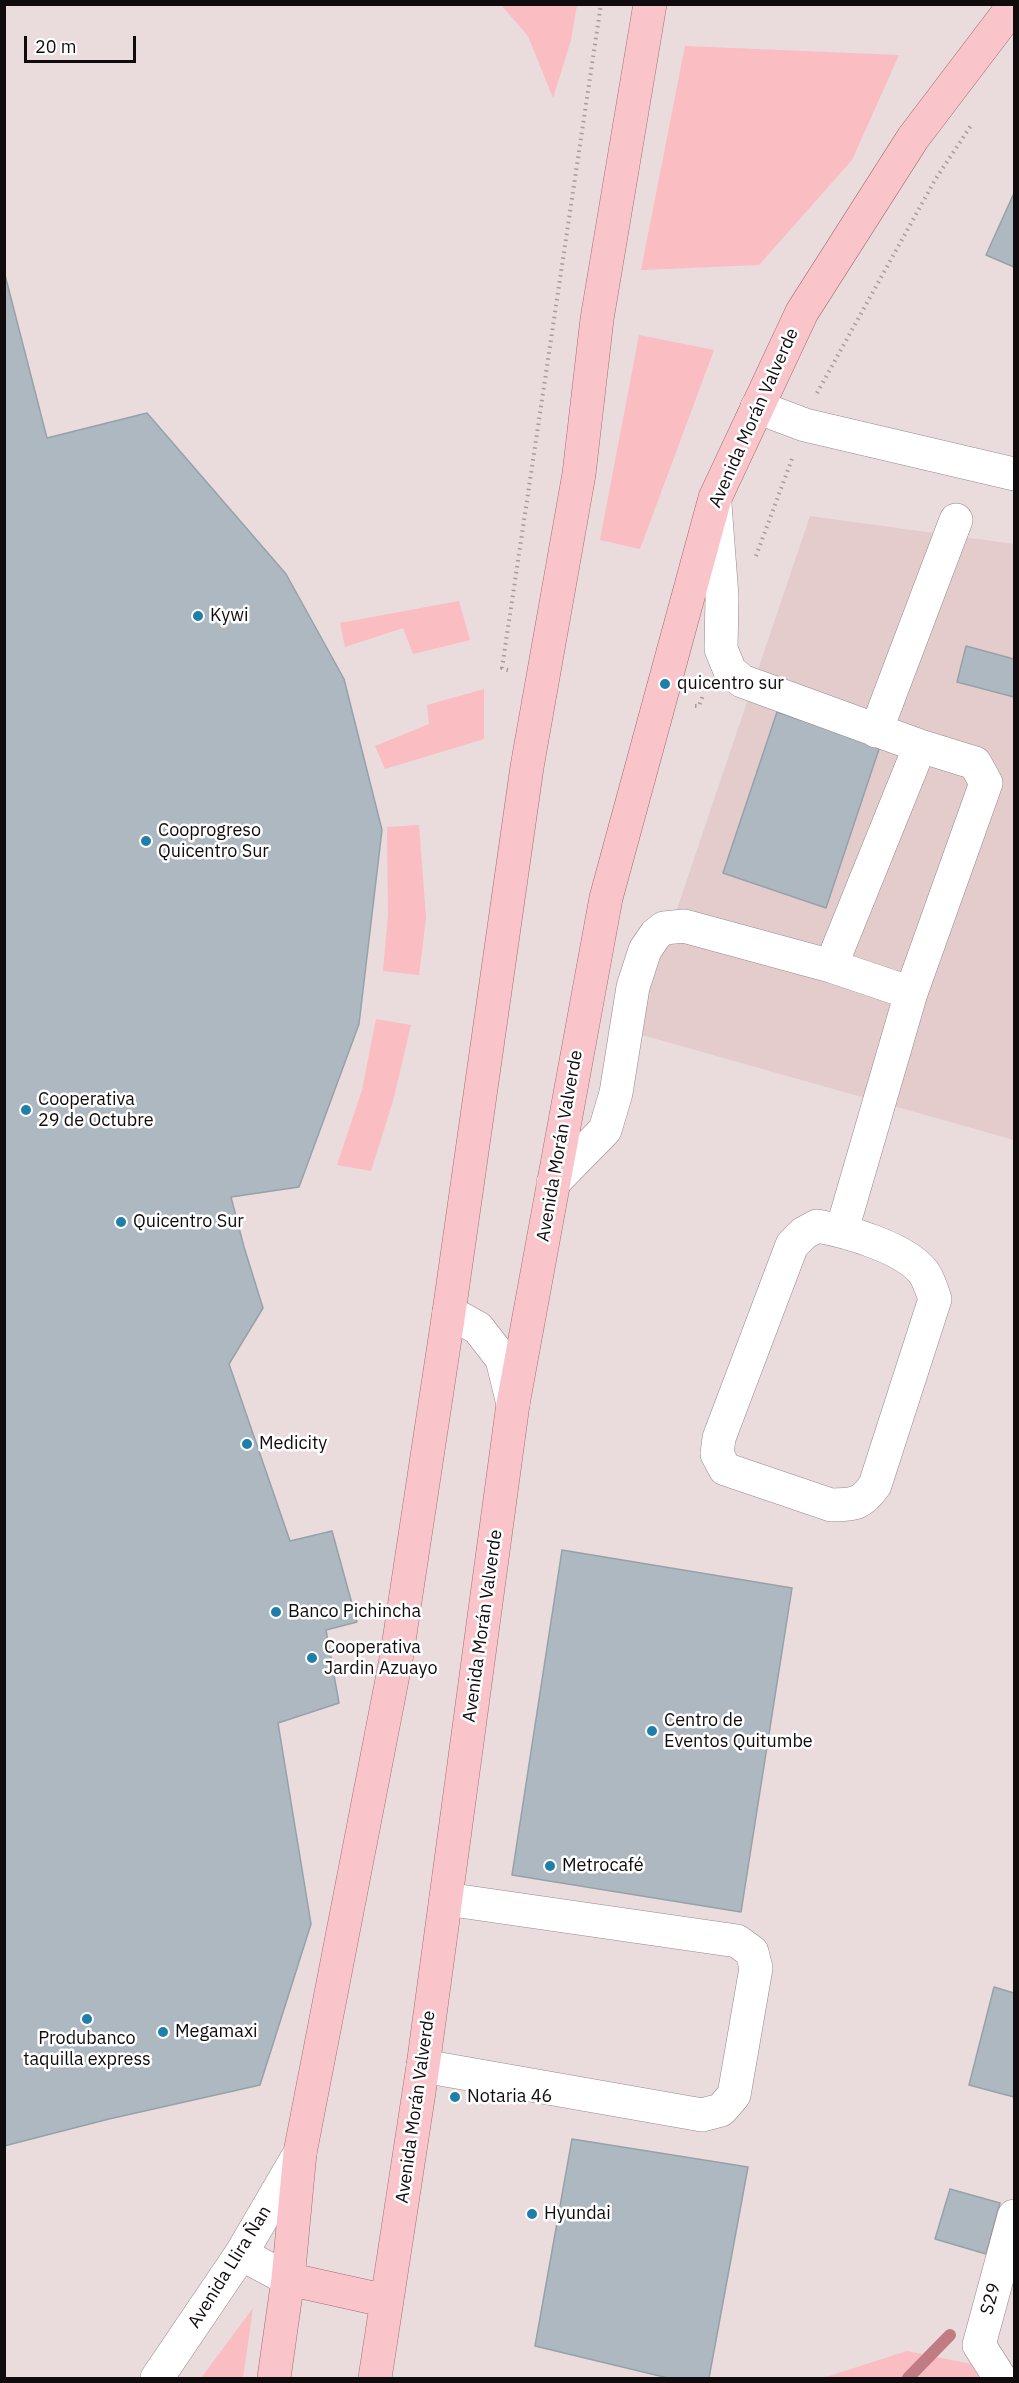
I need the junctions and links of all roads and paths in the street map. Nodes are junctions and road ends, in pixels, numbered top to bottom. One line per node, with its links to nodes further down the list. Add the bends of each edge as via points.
1 (601, 4): 12 (path)
2 (650, 4): 20 (main road, via 597,319 579,474 525,778)
3 (1014, 5): 5 (main road, Avenida Morán Valverde, via 913,138 802,312)
4 (975, 121): 6 (path, via 935,180 821,384)
5 (757, 407): 6 (street); 8 (main road, Avenida Morán Valverde)
6 (806, 425): 7 (street); 10 (path)
7 (1014, 474)
8 (715, 498): 11 (street, via 722,597); 18 (main road, Avenida Morán Valverde, via 606,898)
9 (957, 519): 14 (street)
10 (754, 559)
11 (721, 649): 13 (path); 14 (street, via 730,670 742,681)
12 (502, 668)
13 (699, 706)
14 (876, 730): 15 (street)
15 (920, 746): 16 (street); 17 (street, via 975,763 987,783)
16 (831, 966): 17 (street); 18 (street, via 684,926 664,928 656,934 645,950 633,987 616,1093 605,1130)
17 (911, 993): 19 (street)
18 (553, 1183): 21 (main road, Avenida Morán Valverde)
19 (842, 1230): 19 (street, via 817,1226 792,1245 719,1438 717,1454 725,1469 831,1505 865,1500 875,1485 935,1299 925,1274 906,1256)
20 (449, 1312): 21 (street, via 478,1328 502,1359); 24 (main road, via 397,1654)
21 (513, 1404): 22 (main road, Avenida Morán Valverde)
22 (446, 1899): 23 (main road, Avenida Morán Valverde); 23 (street, via 737,1941 752,1952 756,1968 734,2095 721,2110 702,2115)
23 (423, 2066): 28 (main road, Avenida Morán Valverde)
24 (300, 2153): 26 (street, Avenida Llira Ñan); 27 (main road)
25 (1014, 2216): 32 (street, S29, via 979,2345)
26 (241, 2254): 27 (street); 29 (street, Avenida Llira Ñan)
27 (288, 2279): 28 (main road); 30 (main road)
28 (387, 2301): 31 (main road, Avenida Morán Valverde)
29 (157, 2379)
30 (274, 2379)
31 (375, 2379)
32 (1000, 2379)

